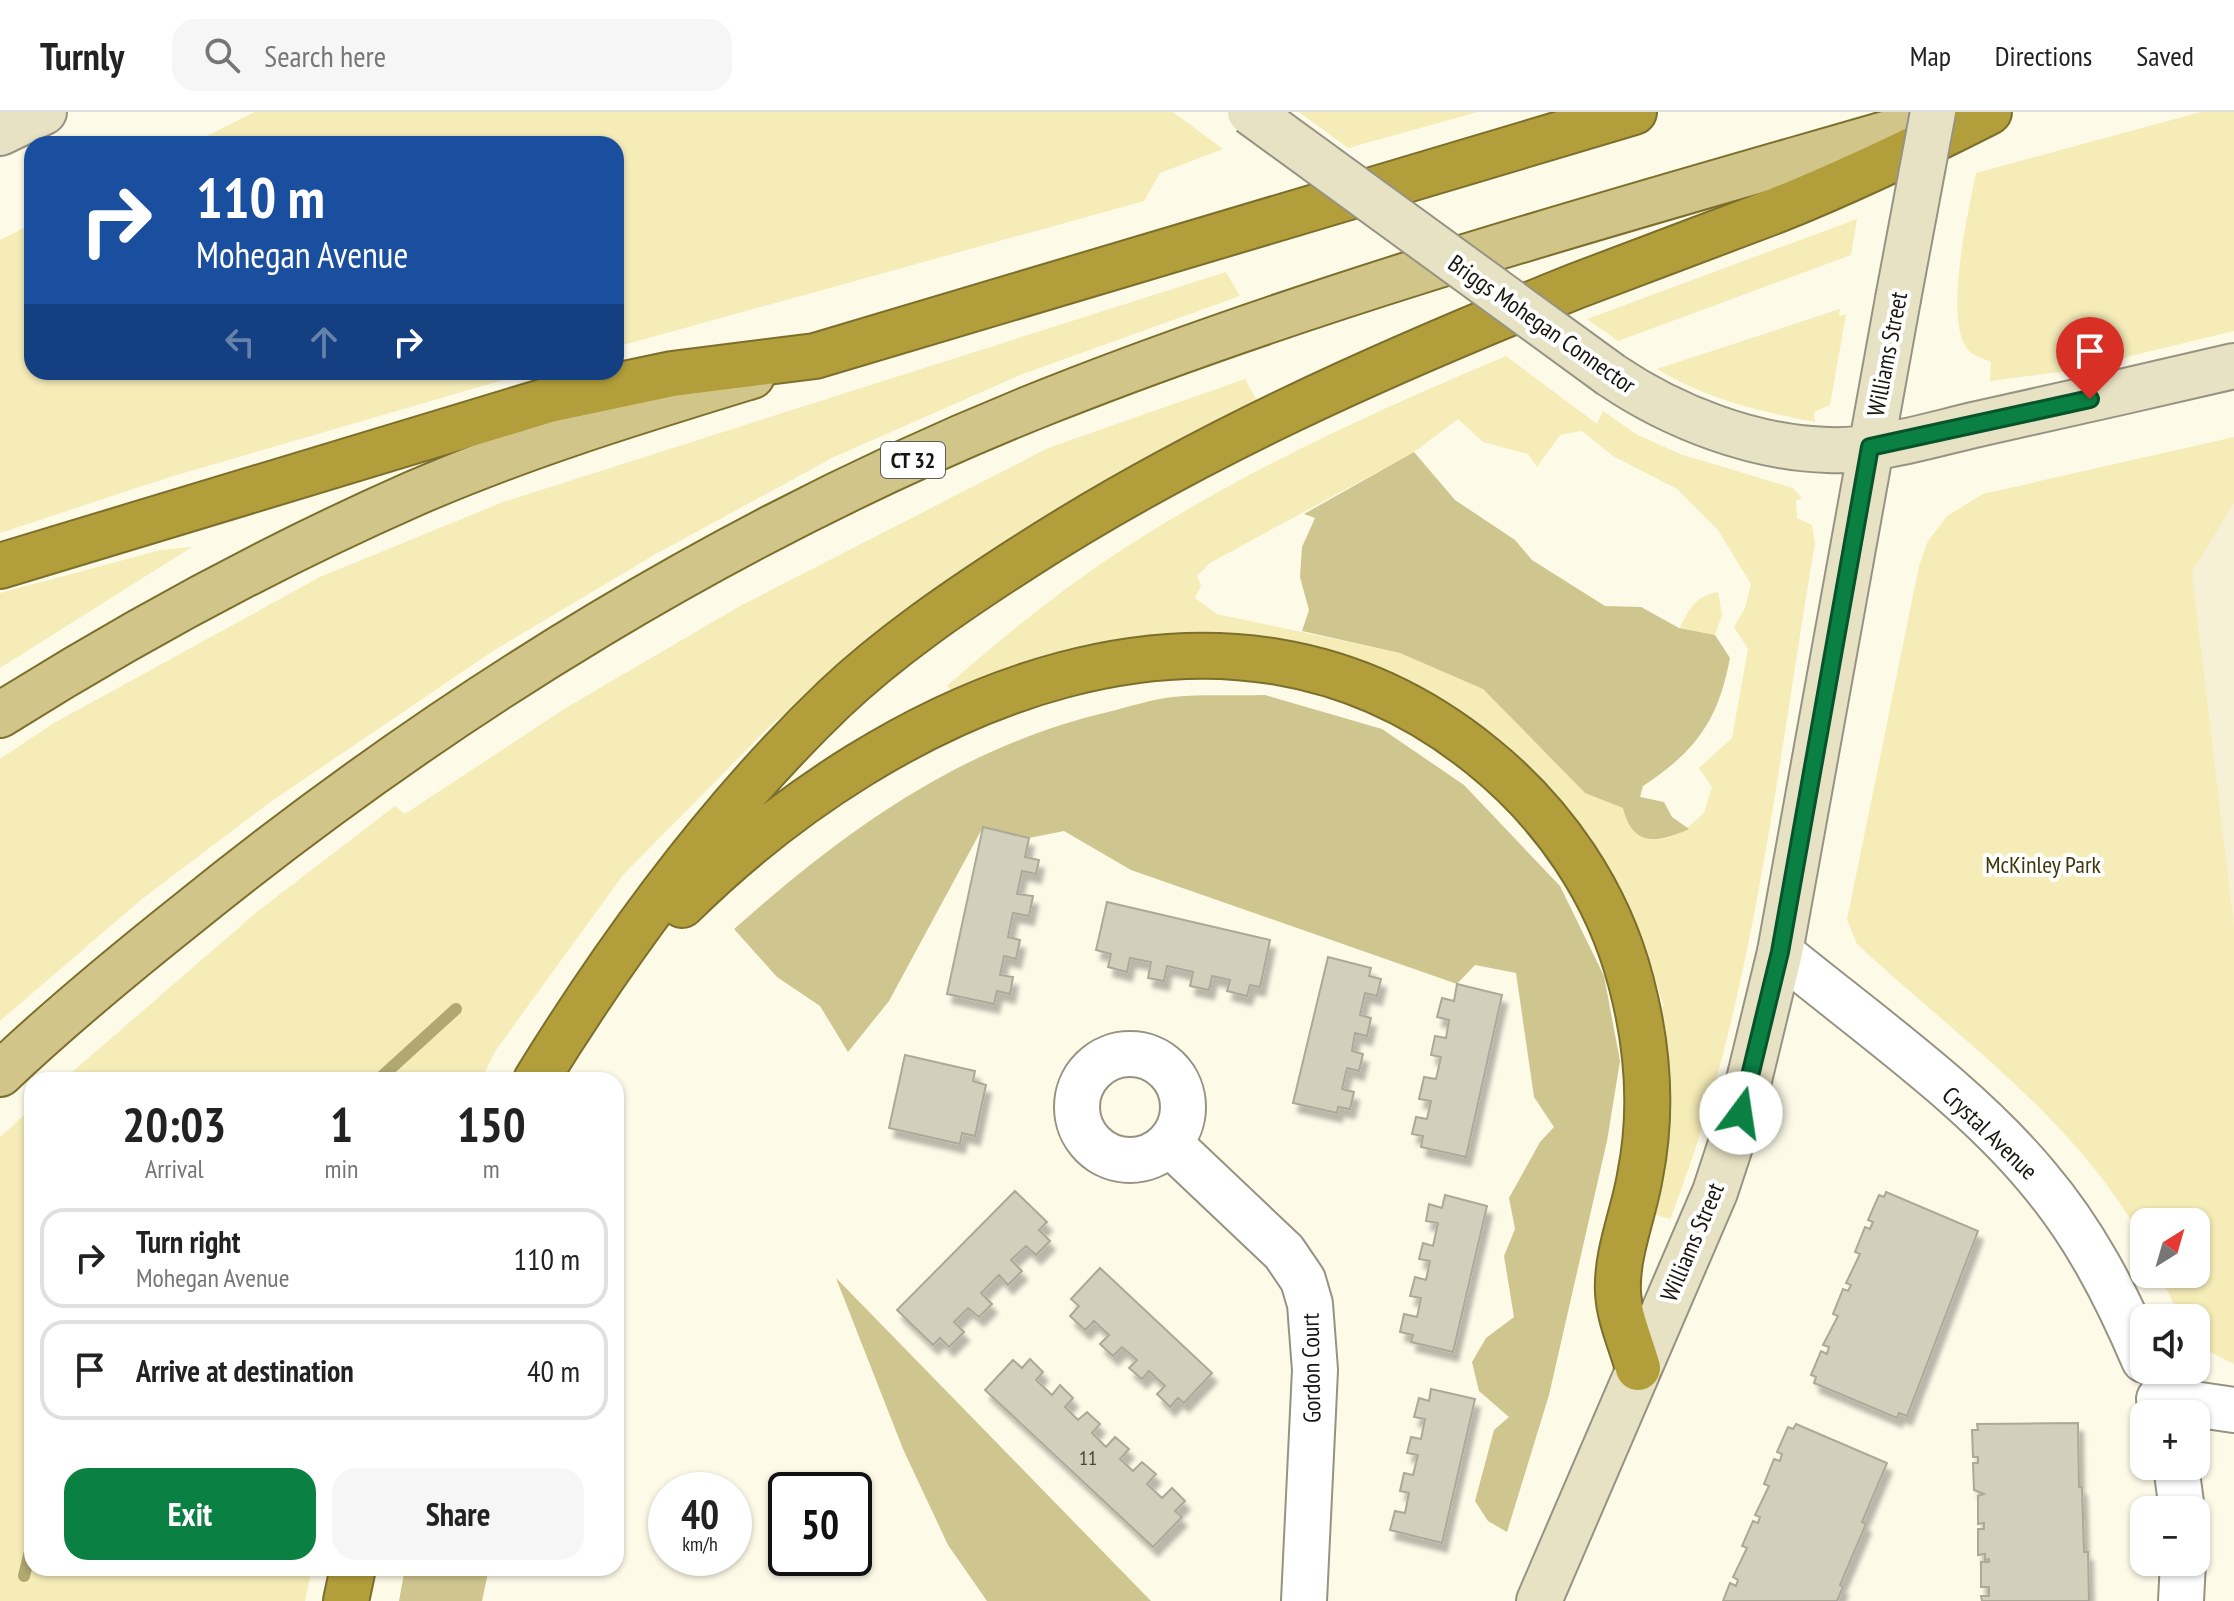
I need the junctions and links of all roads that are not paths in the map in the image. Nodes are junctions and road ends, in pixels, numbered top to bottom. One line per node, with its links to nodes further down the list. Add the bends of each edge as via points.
1 (44, 112): 7 (main road)
2 (1250, 112): 10 (main road, Briggs Mohegan Connector, bridge, via 1611,375 1664,406 1738,434 1815,450)
3 (1634, 112): 8 (highway)
4 (1933, 112): 10 (main road, Williams Street, bridge)
5 (1961, 112): 16 (main road, CT 32, via 1481,252 1179,351 1003,421 818,505 623,612 443,723 237,873)
6 (1989, 112): 14 (highway, via 1780,209 1391,363 1192,459 1057,535 944,611 834,699 697,851)
7 (0, 133)
8 (815, 356): 11 (highway, via 672,374 549,400); 12 (main road, via 599,424 415,493 173,613)
9 (2234, 366): 10 (main road, Briggs Mohegan Connector)
10 (1870, 447): 13 (main road, Williams Street)
11 (0, 566)
12 (0, 715)
13 (1780, 952): 18 (main road, Williams Street, via 1741,1113 1715,1192); 19 (street, Crystal Avenue, via 1967,1107 2036,1175 2103,1272)
14 (577, 1013): 15 (highway); 18 (highway, via 705,882 786,815 873,757 944,720 1036,683 1121,660 1172,654 1239,656 1320,671 1394,698 1451,731 1525,795 1599,895 1631,981 1646,1058 1647,1125 1618,1288)
15 (541, 1072)
16 (0, 1074)
17 (1169, 1143): 24 (street, Gordon Court, via 1284,1252 1303,1280 1315,1370)
18 (1638, 1368): 25 (main road, Williams Street)
19 (2154, 1386): 20 (street)
20 (2234, 1410)
21 (351, 1576): 23 (highway)
22 (2182, 1576): 26 (street)
23 (346, 1601)
24 (1304, 1601)
25 (1539, 1601)
26 (2181, 1601)

